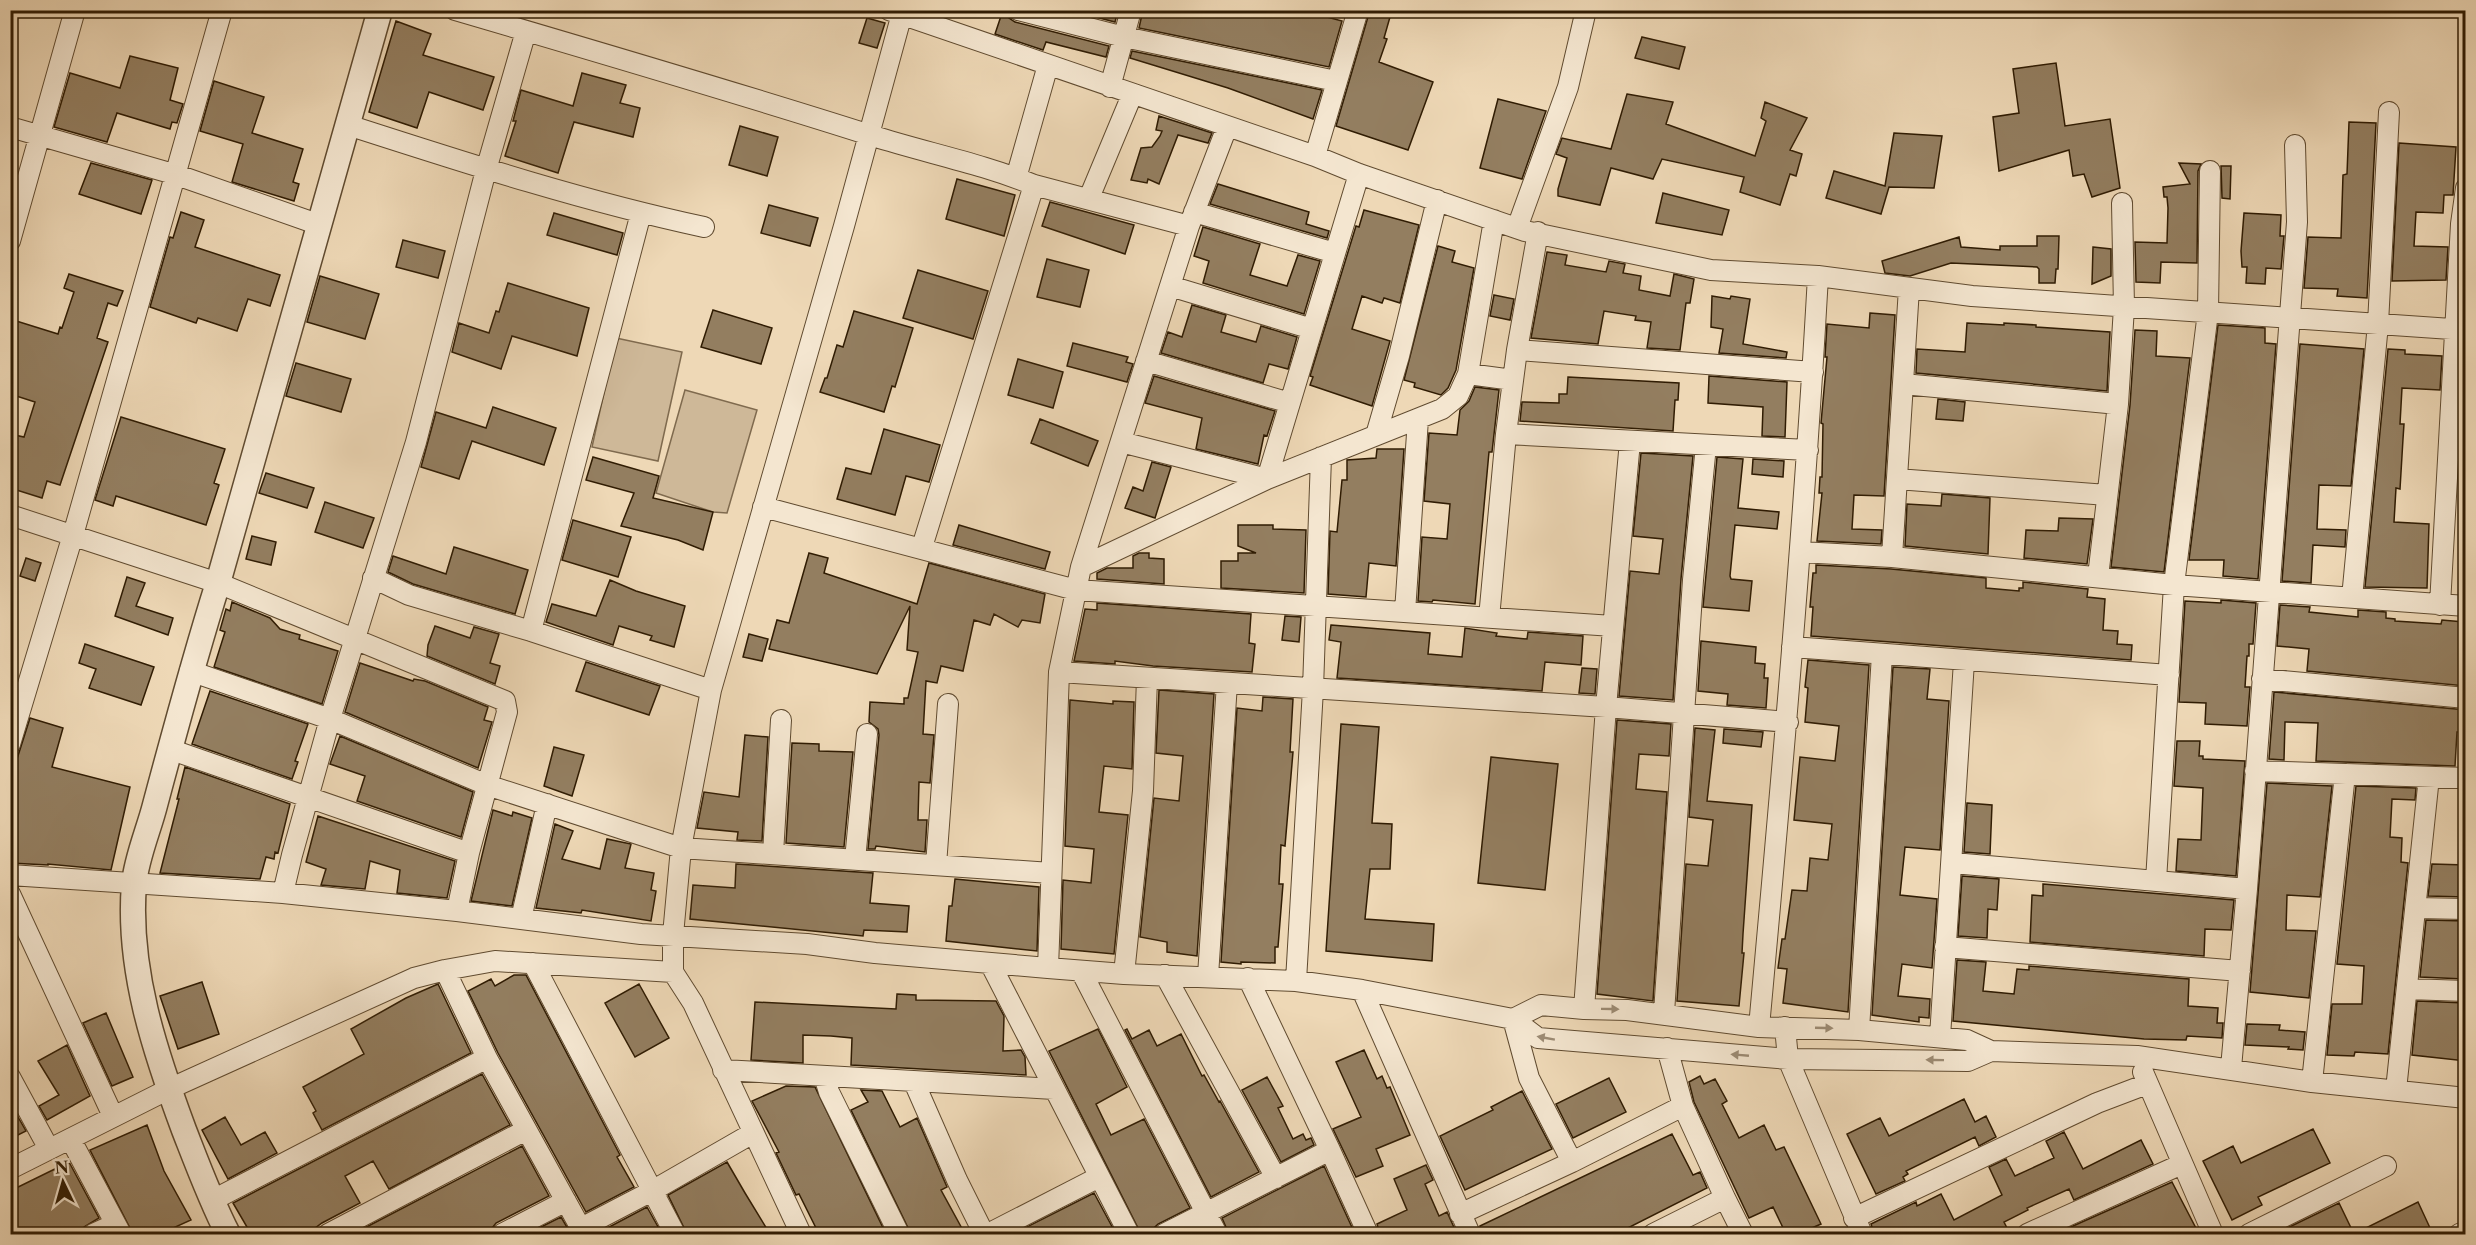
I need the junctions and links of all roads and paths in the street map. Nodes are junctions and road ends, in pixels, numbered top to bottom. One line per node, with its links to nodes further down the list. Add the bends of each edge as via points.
1 (75, 10): 20 (street)
2 (222, 10): 27 (street)
3 (380, 10): 17 (street)
4 (455, 10): 10 (street)
5 (1018, 10): 11 (street)
6 (1131, 10): 11 (street)
7 (1586, 10): 39 (street, via 1568,87)
8 (1355, 11): 13 (street)
9 (898, 12): 12 (street); 21 (street)
10 (526, 31): 21 (street); 24 (street)
11 (1124, 37): 13 (street); 14 (street)
12 (1048, 65): 14 (street); 28 (street)
13 (1336, 81): 23 (street)
14 (1110, 87): 15 (street)
15 (1132, 95): 19 (street); 30 (street)
16 (2389, 112): 49 (street)
17 (348, 125): 24 (street); 37 (street)
18 (10, 127): 20 (street)
19 (1227, 127): 23 (street); 34 (street)
20 (40, 135): 27 (street); 41 (street)
21 (869, 135): 28 (street); 72 (street)
22 (2295, 145): 48 (street, via 2297,222)
23 (1315, 156): 26 (street)
24 (486, 170): 33 (street); 80 (street, via 416,442)
25 (2210, 171): 47 (street)
26 (1359, 174): 31 (street); 42 (street)
27 (177, 175): 37 (street); 74 (street)
28 (1025, 182): 30 (street); 75 (street)
29 (2466, 188): 36 (street)
30 (1089, 198): 34 (street)
31 (1437, 200): 35 (street); 61 (street)
32 (2122, 203): 46 (street)
33 (641, 213): 38 (street); 92 (street)
34 (1192, 219): 42 (street); 44 (street)
35 (1494, 220): 39 (street); 55 (street)
36 (2463, 224): 51 (street)
37 (320, 225): 81 (street)
38 (704, 226)
39 (1517, 228): 40 (street)
40 (1538, 232): 43 (street, via 1711,270); 52 (street)
41 (10, 241)
42 (1335, 253): 50 (street)
43 (1818, 276): 45 (street); 54 (street)
44 (1170, 286): 50 (street); 53 (street)
45 (1909, 288): 46 (street); 57 (street)
46 (2124, 306): 47 (street); 59 (street)
47 (2208, 312): 48 (street); 82 (street)
48 (2289, 318): 49 (street); 84 (street)
49 (2378, 324): 51 (street); 85 (street)
50 (1312, 329): 58 (street)
51 (2461, 330): 65 (street)
52 (1517, 350): 54 (street); 56 (street)
53 (1146, 361): 58 (street); 64 (street)
54 (1813, 372): 67 (street)
55 (1468, 374): 56 (street); 60 (street, via 1458,396 1442,409)
56 (1513, 380): 62 (street)
57 (1903, 384): 59 (street); 70 (street)
58 (1290, 403): 69 (street)
59 (2118, 405): 71 (street)
60 (1418, 419): 61 (street); 89 (street)
61 (1376, 435): 68 (street)
62 (1506, 435): 63 (street); 90 (street)
63 (1630, 441): 66 (street); 91 (street)
64 (1120, 442): 69 (street); 78 (street)
65 (2457, 442): 86 (street)
66 (1706, 445): 67 (street); 108 (street)
67 (1808, 450): 76 (street)
68 (1321, 457): 69 (street); 87 (street)
69 (1267, 479): 78 (street)
70 (1897, 479): 71 (street); 77 (street)
71 (2107, 495): 79 (street)
72 (763, 507): 75 (street); 104 (street)
73 (10, 515): 74 (street)
74 (73, 535): 81 (street); 113 (street)
75 (922, 547): 83 (street)
76 (1800, 552): 77 (street); 94 (street)
77 (1892, 557): 79 (street)
78 (1081, 567): 83 (street)
79 (2098, 577): 82 (street)
80 (373, 578): 92 (street, via 409,595); 93 (street)
81 (218, 583): 93 (street); 97 (street)
82 (2174, 585): 84 (street); 99 (street)
83 (1076, 590): 87 (street); 98 (street)
84 (2269, 593): 85 (street); 101 (street)
85 (2352, 598): 86 (street)
86 (2440, 605): 88 (street)
87 (1317, 606): 89 (street); 103 (street)
88 (2466, 606)
89 (1405, 612): 90 (street)
90 (1489, 618): 91 (street)
91 (1613, 626): 107 (street)
92 (531, 631): 104 (street)
93 (355, 641): 109 (street); 119 (street, via 505,701 507,712)
94 (1792, 647): 95 (street); 111 (street)
95 (1882, 654): 96 (street); 161 (street)
96 (1964, 661): 99 (street); 126 (street)
97 (190, 671): 109 (street); 114 (street)
98 (1059, 672): 100 (street); 128 (street)
99 (2169, 675): 130 (street)
100 (1147, 678): 102 (street); 148 (street, via 1143,791)
101 (2262, 679): 105 (street); 115 (street)
102 (1227, 683): 103 (street); 150 (street)
103 (1313, 689): 107 (street); 152 (street)
104 (711, 690): 122 (street)
105 (2466, 698)
106 (948, 704): 127 (street)
107 (1606, 706): 108 (street); 156 (street)
108 (1684, 714): 111 (street); 157 (street)
109 (330, 719): 119 (street); 120 (street)
110 (781, 720): 124 (street)
111 (1788, 722): 160 (street)
112 (867, 734): 125 (street)
113 (10, 744)
114 (169, 749): 120 (street); 131 (street)
115 (2255, 771): 116 (street); 132 (street)
116 (2345, 774): 117 (street); 173 (street)
117 (2429, 777): 118 (street); 135 (street)
118 (2466, 778)
119 (487, 785): 121 (street); 123 (street)
120 (309, 798): 123 (street); 133 (street)
121 (547, 804): 122 (street); 138 (street)
122 (681, 848): 124 (street); 139 (street)
123 (469, 853): 137 (street)
124 (773, 854): 125 (street)
125 (855, 860): 127 (street)
126 (1953, 863): 130 (street); 140 (street)
127 (936, 865): 128 (street)
128 (1051, 873): 143 (street)
129 (10, 875): 131 (street)
130 (2156, 881): 132 (street)
131 (134, 882): 133 (street); 175 (street, via 136,958 145,1012)
132 (2247, 889): 146 (street)
133 (283, 893): 137 (street)
134 (10, 894): 180 (street)
135 (2416, 908): 136 (street); 153 (street)
136 (2466, 909)
137 (457, 911): 138 (street)
138 (521, 919): 139 (street)
139 (673, 935): 142 (street); 147 (street)
140 (1945, 947): 146 (street); 162 (street)
141 (533, 963): 144 (street, via 495,961); 147 (street); 192 (street)
142 (990, 963): 143 (street); 176 (street)
143 (1048, 968): 145 (street)
144 (445, 970): 166 (street); 175 (street, via 414,978)
145 (1081, 971): 148 (street); 196 (street)
146 (2240, 971): 168 (street)
147 (673, 972): 169 (street, via 693,1004)
148 (1124, 974): 149 (street)
149 (1165, 975): 150 (street); 191 (street)
150 (1208, 976): 151 (street)
151 (1248, 978): 152 (street); 185 (street)
152 (1296, 981): 154 (street)
153 (2407, 989): 155 (street); 177 (street)
154 (1362, 990): 158 (street); 197 (street)
155 (2466, 991)
156 (1584, 1009): 157 (street, one-way to 157); 158 (street, via 1541,1005)
157 (1664, 1013): 160 (street)
158 (1513, 1019): 163 (street, one-way to 158, via 1539,1038); 186 (street, via 1528,1078)
159 (1785, 1026): 160 (street); 161 (street, one-way to 161); 167 (street)
160 (1759, 1027)
161 (1859, 1030): 162 (street)
162 (1940, 1037): 164 (street, via 1967,1040)
163 (1667, 1048): 167 (street, one-way to 163); 179 (street)
164 (1991, 1051): 165 (street); 167 (street, one-way to 167, via 1968,1060)
165 (2137, 1056): 168 (street); 174 (street)
166 (487, 1058): 181 (street); 194 (street)
167 (1788, 1059): 198 (street)
168 (2231, 1068): 173 (street)
169 (723, 1070): 171 (street); 182 (street)
170 (10, 1077): 184 (street)
171 (824, 1077): 172 (street); 209 (street)
172 (914, 1082): 176 (street); 210 (street, via 957,1180)
173 (2312, 1082): 177 (street)
174 (2147, 1084): 187 (street); 198 (street, via 2097,1103)
175 (169, 1089): 180 (street); 194 (street)
176 (1054, 1089): 190 (street)
177 (2396, 1090): 178 (street)
178 (2466, 1098)
179 (1683, 1106): 186 (street); 193 (street)
180 (113, 1116): 183 (street)
181 (526, 1130): 195 (street); 203 (street)
182 (753, 1133): 192 (street); 208 (street)
183 (71, 1140): 184 (street); 199 (street)
184 (49, 1149): 189 (street)
185 (1330, 1150): 191 (street); 202 (street)
186 (1572, 1162): 197 (street)
187 (2182, 1164): 217 (street); 218 (street)
188 (2386, 1166): 219 (street)
189 (10, 1168)
190 (1099, 1177): 210 (street); 211 (street)
191 (1276, 1178): 196 (street)
192 (652, 1191): 200 (street); 207 (street)
193 (1725, 1198): 215 (street); 216 (street)
194 (211, 1201): 205 (street)
195 (566, 1201): 200 (street); 206 (street)
196 (1205, 1214): 212 (street); 213 (street)
197 (1460, 1214): 214 (street)
198 (1858, 1226)
199 (118, 1229): 204 (street)
200 (582, 1231)
201 (2466, 1231): 220 (street)
202 (1362, 1232)
203 (333, 1233)
204 (93, 1234)
205 (228, 1234)
206 (502, 1234)
207 (675, 1234)
208 (801, 1234)
209 (899, 1234)
210 (986, 1234)
211 (1129, 1234)
212 (1164, 1234)
213 (1217, 1234)
214 (1470, 1234)
215 (1653, 1234)
216 (1743, 1234)
217 (2027, 1234)
218 (2213, 1234)
219 (2249, 1234)
220 (2459, 1234)

